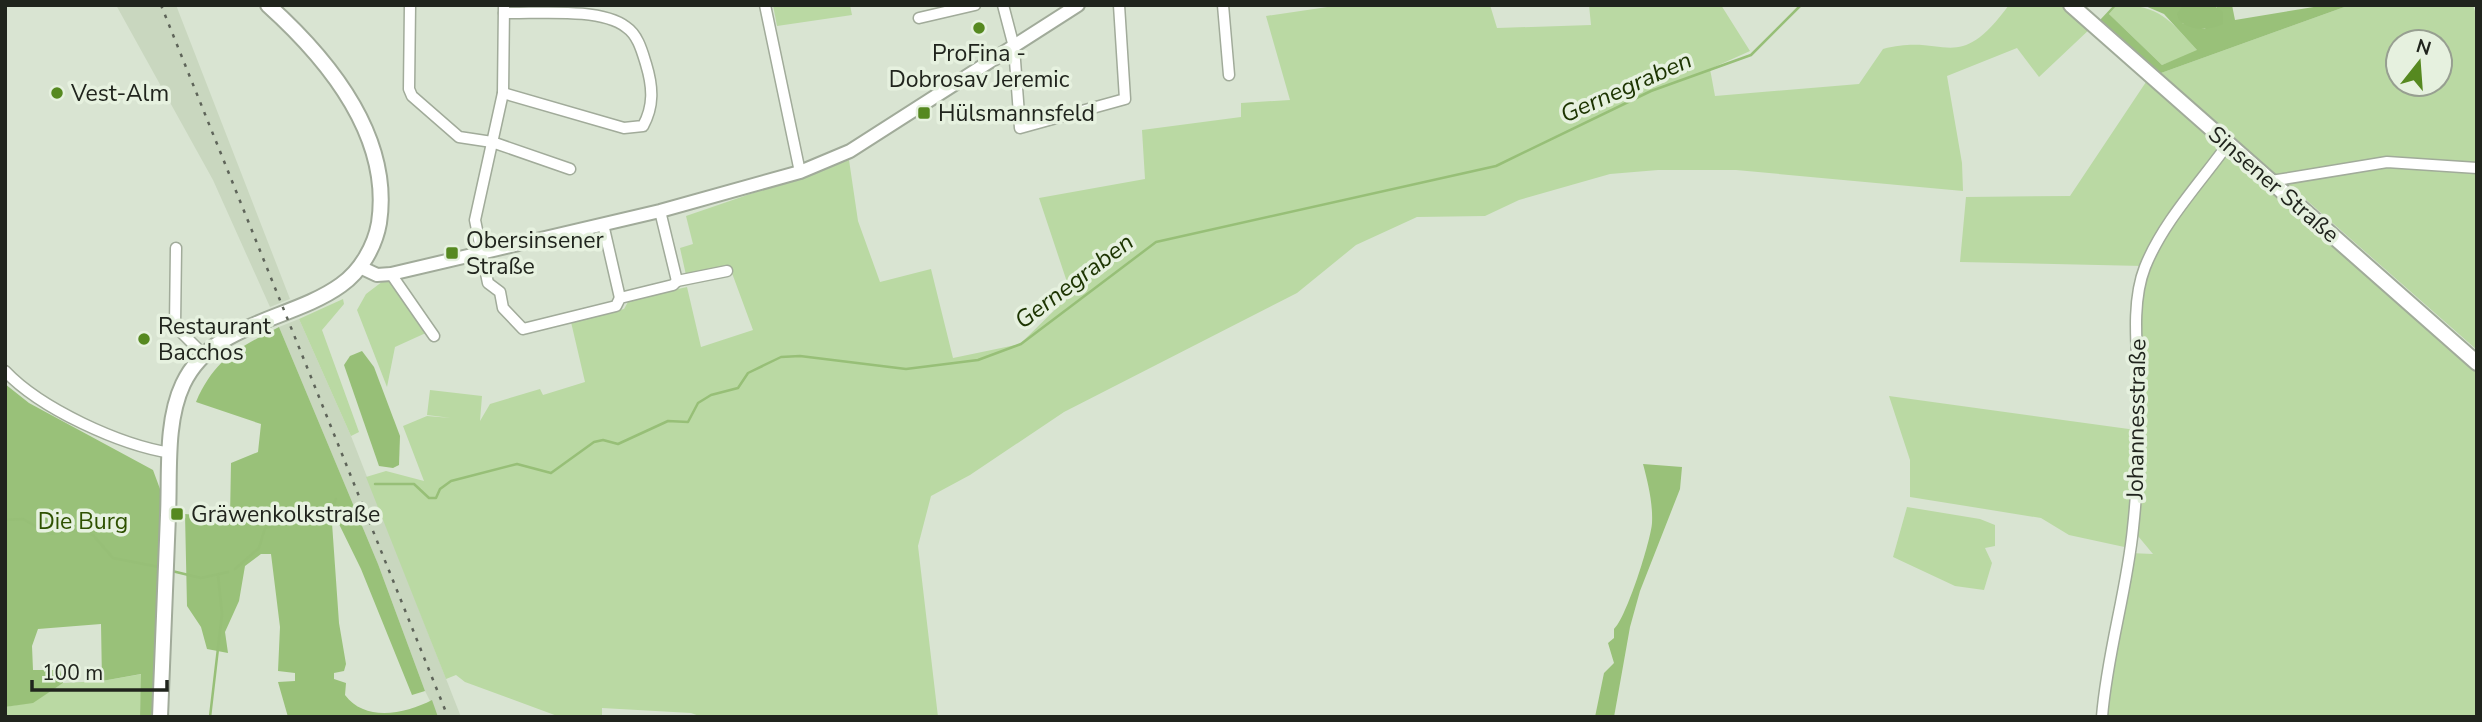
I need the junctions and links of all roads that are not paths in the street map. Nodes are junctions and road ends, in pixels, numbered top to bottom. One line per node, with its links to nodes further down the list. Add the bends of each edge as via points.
1 (268, 5): 25 (main road, via 299,33 334,76 372,149 382,201 377,232)
2 (410, 5): 15 (street, via 412,96 459,136)
3 (765, 5): 19 (street)
4 (975, 5): 11 (street)
5 (1003, 5): 12 (street)
6 (1078, 5): 12 (street)
7 (1119, 5): 12 (street, via 1125,99 1020,128)
8 (1223, 5): 13 (street)
9 (2071, 5): 16 (main road, Sinsener Straße)
10 (504, 9): 14 (street); 14 (street, via 603,16 627,27 639,43 653,108 643,126 624,128)
11 (919, 18)
12 (1014, 47): 19 (street, via 850,151)
13 (1229, 75)
14 (503, 93): 15 (street)
15 (492, 142): 18 (street); 24 (street, via 475,220)
16 (2228, 144): 20 (main road, Sinsener Straße); 36 (street, Johannesstraße, via 2165,232 2141,283 2139,456 2133,530)
17 (2477, 168): 20 (street, via 2387,162)
18 (570, 169)
19 (800, 172): 21 (street)
20 (2271, 181): 32 (main road, Sinsener Straße)
21 (660, 211): 22 (street); 28 (street)
22 (603, 224): 24 (street); 29 (street)
23 (176, 248): 31 (street, via 175,326)
24 (481, 253): 27 (street); 29 (street, via 488,283 500,292 503,308 523,328 617,306)
25 (360, 267): 27 (street, via 377,275); 31 (main road, via 321,297 232,335)
26 (727, 271): 28 (street)
27 (391, 274): 30 (street)
28 (677, 281): 29 (street)
29 (620, 298)
30 (433, 335)
31 (204, 355): 34 (main road, via 179,393)
32 (2477, 363)
33 (5, 371): 34 (street, via 41,399 78,419 144,449)
34 (171, 453): 35 (main road)
35 (160, 717)
36 (2102, 717)

